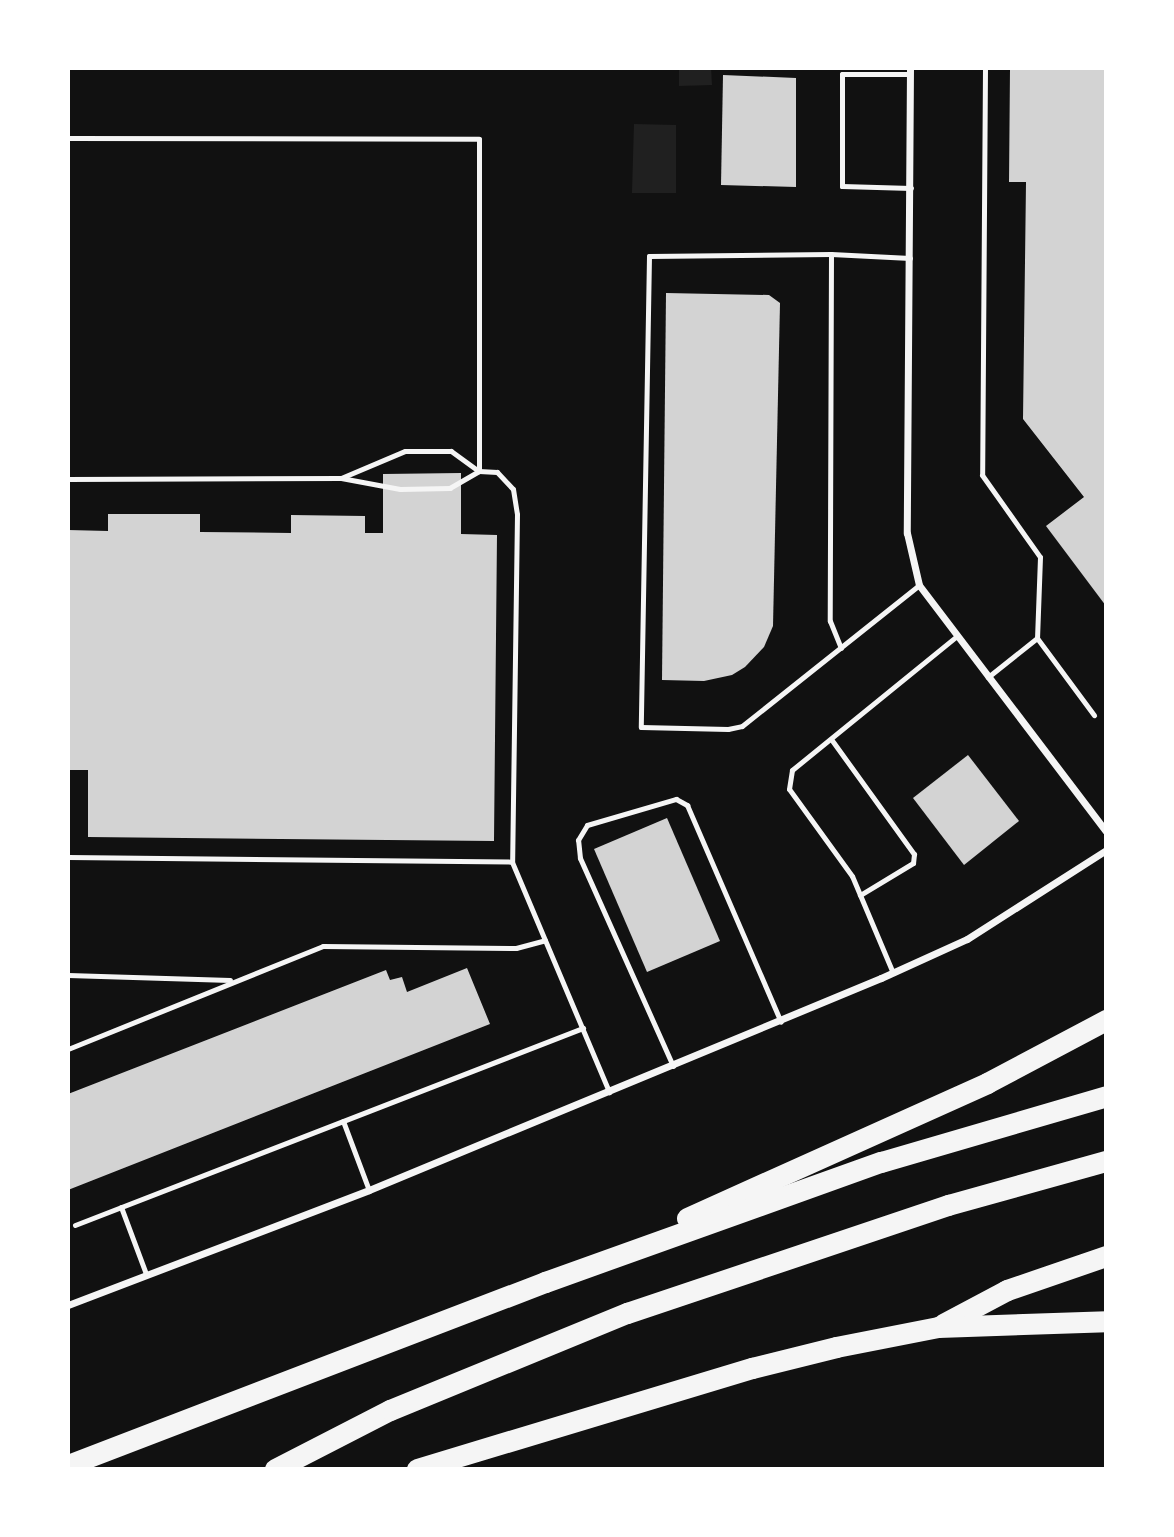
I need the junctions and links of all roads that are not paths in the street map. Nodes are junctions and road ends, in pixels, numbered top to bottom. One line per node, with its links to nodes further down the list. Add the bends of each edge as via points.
1 (985, 68): 12 (lane, via 982,475 1040,557)
2 (909, 71): 4 (street); 4 (lane, via 842,74 842,186)
3 (68, 138): 7 (lane, via 479,139)
4 (911, 188): 6 (street)
5 (831, 254): 6 (lane); 13 (lane, via 830,621); 13 (lane, via 649,256 641,727 742,726)
6 (910, 258): 10 (street, via 907,533)
7 (479, 471): 8 (lane, via 450,488 400,489); 8 (lane, via 451,451 404,451); 20 (lane, via 497,472 513,489 517,514)
8 (341, 478): 9 (lane)
9 (68, 479)
10 (919, 585): 11 (street); 13 (lane)
11 (957, 636): 14 (street); 16 (lane)
12 (1037, 638): 14 (lane); 15 (lane)
13 (841, 648)
14 (988, 677): 17 (street)
15 (1094, 715)
16 (831, 739): 21 (lane, via 792,770 789,789 852,876); 21 (lane, via 914,854 912,863)
17 (1106, 831)
18 (1106, 850): 23 (street, via 967,939)
19 (68, 857): 20 (lane)
20 (512, 862): 22 (lane)
21 (860, 895): 23 (lane)
22 (545, 940): 25 (lane, via 516,948 323,946); 28 (lane)
23 (892, 973): 27 (street)
24 (68, 975): 25 (lane)
25 (233, 980): 29 (lane)
26 (1101, 1021): 40 (highway, via 987,1083)
27 (781, 1022): 30 (street); 30 (lane, via 687,805 676,799 587,825 578,840 580,858)
28 (583, 1028): 31 (lane); 33 (lane)
29 (68, 1049)
30 (673, 1066): 31 (street)
31 (609, 1092): 35 (street)
32 (1106, 1096): 40 (highway, via 881,1162)
33 (343, 1121): 35 (lane); 36 (lane)
34 (1106, 1161): 45 (highway, via 948,1205 627,1313 390,1410)
35 (369, 1189): 39 (street)
36 (121, 1208): 37 (lane); 39 (lane)
37 (75, 1225)
38 (1106, 1256): 43 (highway, via 1007,1290)
39 (146, 1274): 41 (street)
40 (545, 1282): 44 (highway)
41 (68, 1306)
42 (1106, 1321): 43 (highway)
43 (938, 1327): 46 (highway, via 752,1368)
44 (68, 1465)
45 (275, 1469)
46 (418, 1469)

